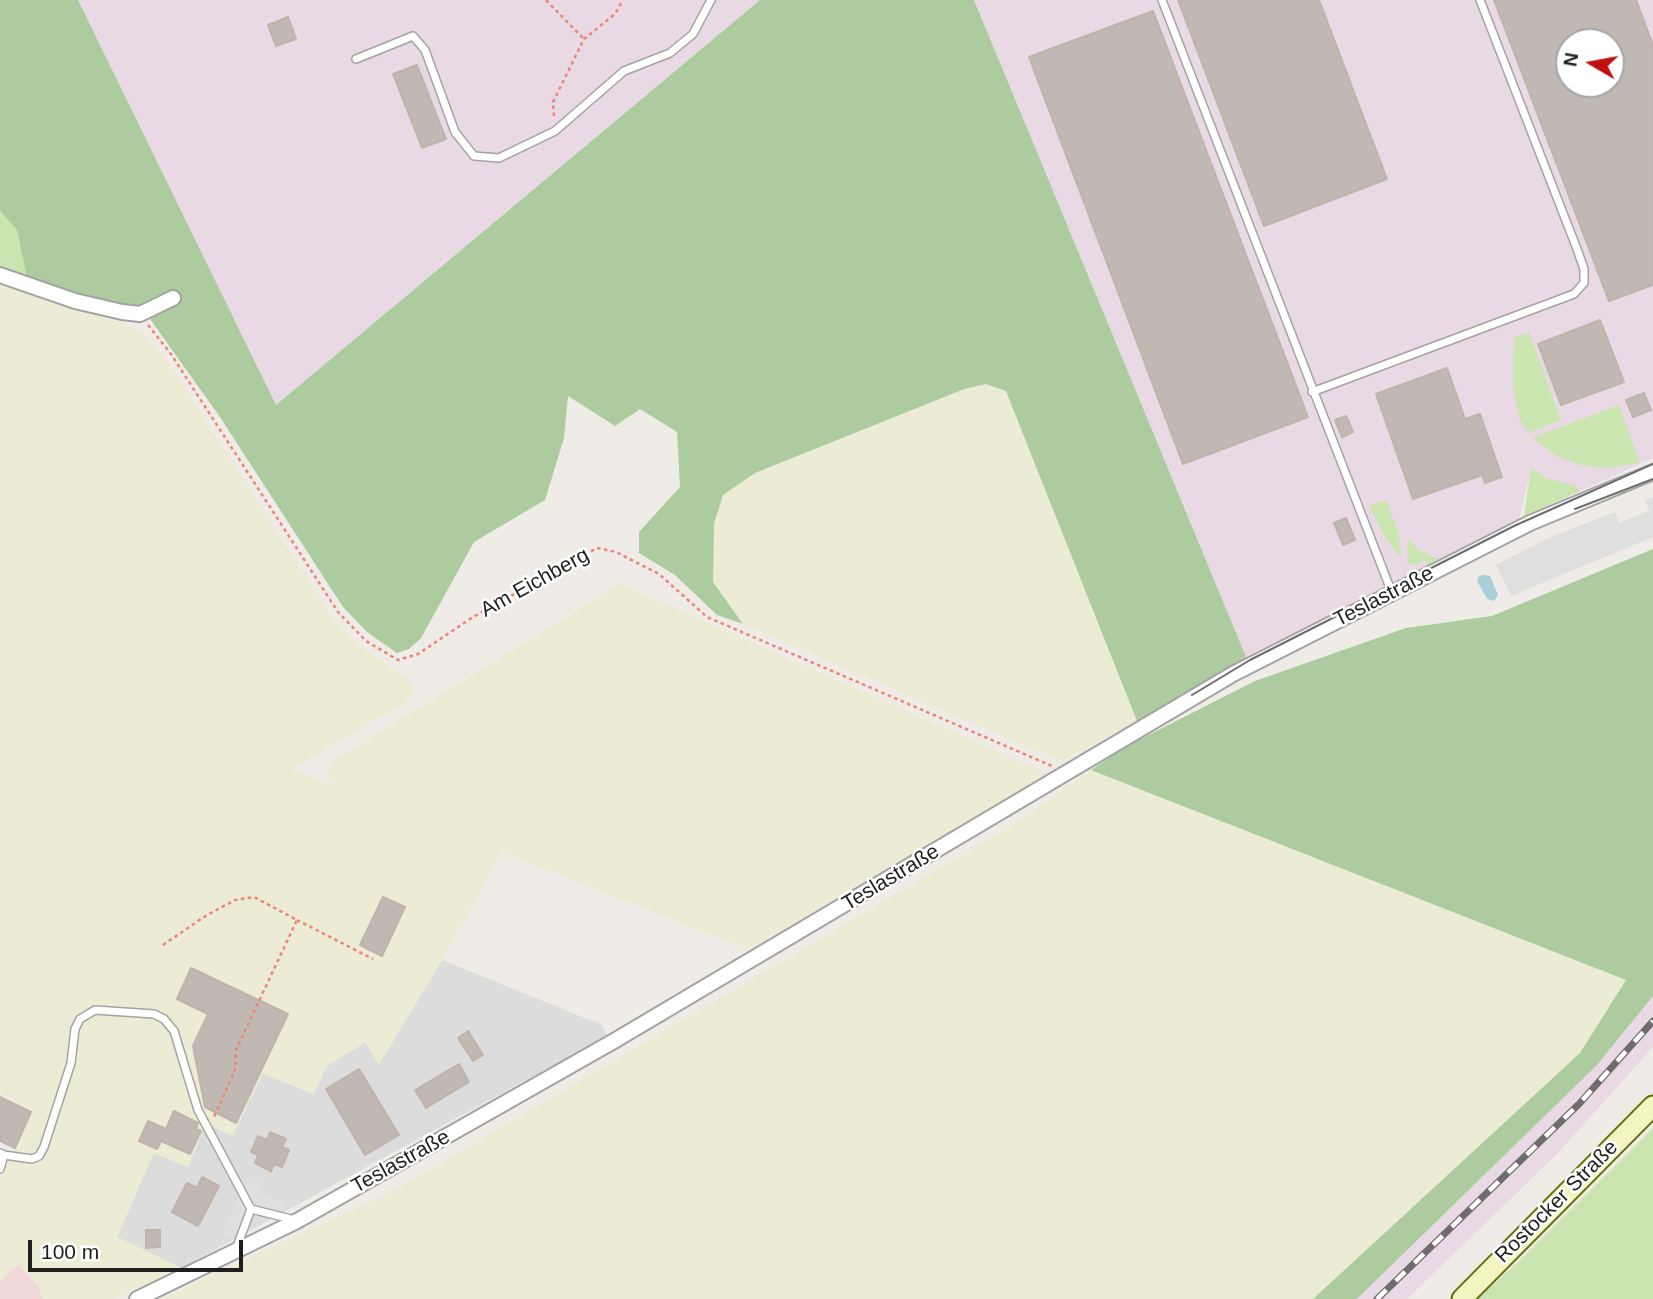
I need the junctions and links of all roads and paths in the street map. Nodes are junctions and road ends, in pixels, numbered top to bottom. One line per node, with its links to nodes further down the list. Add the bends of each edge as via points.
1 (546, 0): 6 (path)
2 (623, 0): 6 (path, via 615,14)
3 (711, 0): 8 (lane, via 693,34 670,53 624,71)
4 (1162, 0): 12 (lane)
5 (1480, 0): 12 (lane, via 1584,269 1584,284 1574,294)
6 (584, 39): 8 (path, via 553,102)
7 (356, 59): 8 (lane, via 413,36 425,50 455,132 474,156 499,158)
8 (555, 131)
9 (0, 275): 11 (street, via 75,302)
10 (173, 299): 11 (street)
11 (140, 314): 15 (path, Am Eichberg, via 171,354 338,612 366,640 398,660 418,654 473,617 597,548 616,552 659,574 707,617)
12 (1312, 392): 14 (lane)
13 (1653, 472): 14 (street, Teslastraße, via 1544,517)
14 (1392, 593): 15 (street, Teslastraße, via 1233,674)
15 (1066, 772): 24 (street, Teslastraße, via 614,1041)
16 (297, 920): 17 (path, via 254,897 207,915); 18 (path); 20 (path, via 236,1050 235,1070)
17 (163, 945)
18 (373, 959)
19 (1653, 1106): 27 (main road, Rostocker Straße)
20 (208, 1129): 21 (lane, via 174,1031 164,1019 146,1013 95,1010 80,1019 75,1030 71,1063 39,1156); 23 (lane)
21 (2, 1154): 22 (lane)
22 (0, 1169)
23 (251, 1209): 24 (lane); 25 (lane)
24 (297, 1220): 25 (street, Teslastraße)
25 (235, 1252): 26 (street, Teslastraße)
26 (137, 1299)
27 (1462, 1299)

